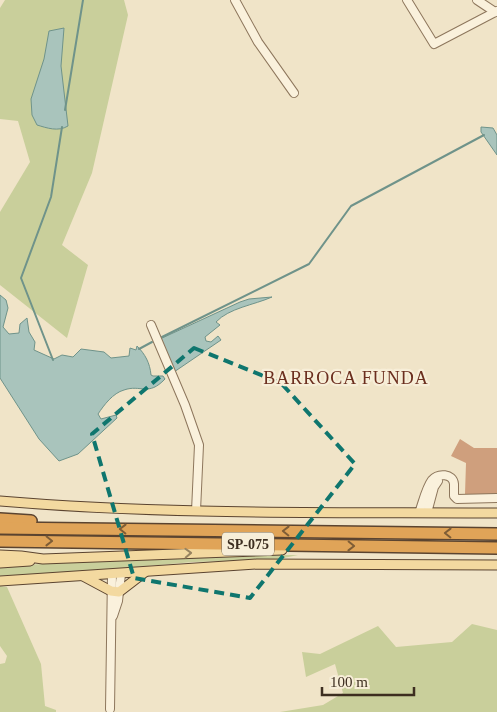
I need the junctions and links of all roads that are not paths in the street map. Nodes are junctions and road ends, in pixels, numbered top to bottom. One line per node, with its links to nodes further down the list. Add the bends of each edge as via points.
1 (235, 0): 5 (street, via 258,42)
2 (407, 0): 4 (street, via 434,44)
3 (477, 0): 4 (street)
4 (496, 12)
5 (294, 93)
6 (151, 325): 9 (street, via 200,445)
7 (497, 498): 10 (street, via 457,499 451,481 443,479 434,487)
8 (0, 501): 9 (main road)
9 (196, 512): 10 (main road)
10 (423, 513): 11 (main road)
11 (497, 513)
12 (0, 519): 14 (highway)
13 (0, 528): 14 (highway, SP-075)
14 (85, 528): 15 (highway, SP-075, one-way to 14)
15 (497, 534)
16 (0, 541): 17 (highway, SP-075, one-way to 17)
17 (319, 546): 18 (highway, SP-075, one-way to 18); 20 (main road, one-way to 17, via 297,550)
18 (497, 548)
19 (0, 555): 20 (main road)
20 (43, 559): 21 (main road)
21 (0, 563)
22 (497, 564): 23 (main road, via 257,564)
23 (145, 572): 24 (main road); 27 (main road)
24 (116, 574): 25 (main road); 27 (street)
25 (82, 576): 26 (main road); 27 (main road)
26 (0, 580)
27 (115, 592): 28 (street)
28 (110, 709)

